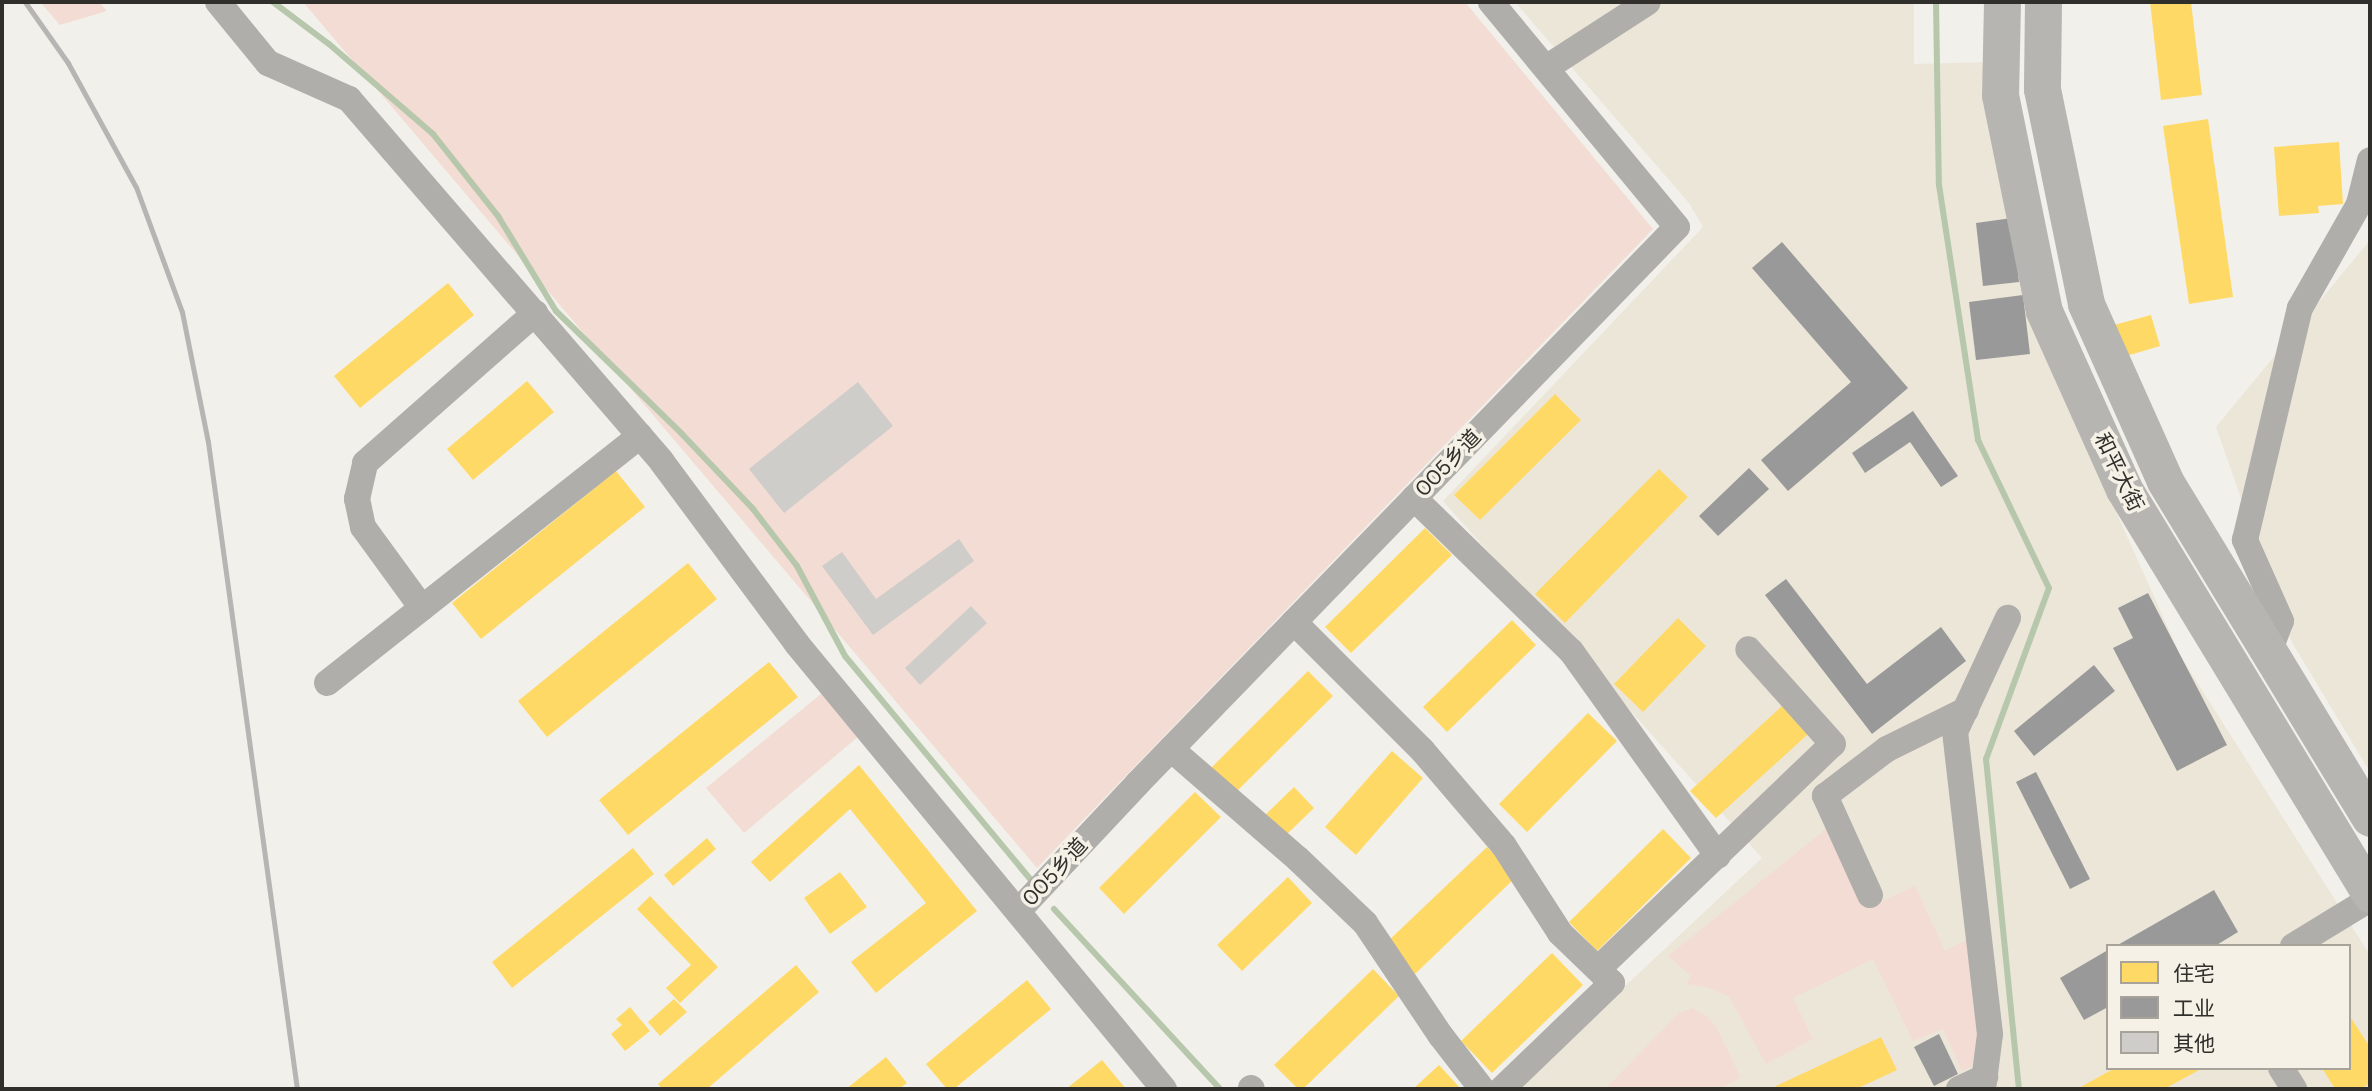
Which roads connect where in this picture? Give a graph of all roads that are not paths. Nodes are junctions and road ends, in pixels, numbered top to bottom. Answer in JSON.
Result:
{"nodes":[{"id":1,"x":218,"y":2,"type":"edge"},
{"id":2,"x":1491,"y":2,"type":"edge"},
{"id":3,"x":1648,"y":2,"type":"edge"},
{"id":4,"x":2002,"y":2,"type":"edge"},
{"id":5,"x":2043,"y":2,"type":"edge"},
{"id":6,"x":1546,"y":68,"type":"junction"},
{"id":7,"x":2370,"y":160,"type":"edge"},
{"id":8,"x":535,"y":313,"type":"junction"},
{"id":9,"x":640,"y":436,"type":"junction"},
{"id":10,"x":1414,"y":498,"type":"junction"},
{"id":11,"x":422,"y":608,"type":"junction"},
{"id":12,"x":2008,"y":618,"type":"dead end"},
{"id":13,"x":1294,"y":622,"type":"junction"},
{"id":14,"x":1748,"y":649,"type":"dead end"},
{"id":15,"x":2269,"y":652,"type":"junction"},
{"id":16,"x":327,"y":683,"type":"dead end"},
{"id":17,"x":1966,"y":710,"type":"junction"},
{"id":18,"x":1171,"y":749,"type":"junction"},
{"id":19,"x":2370,"y":818,"type":"edge"},
{"id":20,"x":1718,"y":856,"type":"junction"},
{"id":21,"x":1870,"y":895,"type":"dead end"},
{"id":22,"x":2370,"y":897,"type":"edge"},
{"id":23,"x":1018,"y":911,"type":"junction"},
{"id":24,"x":2296,"y":944,"type":"edge"},
{"id":25,"x":1598,"y":969,"type":"junction"},
{"id":26,"x":2282,"y":1070,"type":"edge"},
{"id":27,"x":1984,"y":1083,"type":"edge"},
{"id":28,"x":1164,"y":1089,"type":"edge"},
{"id":29,"x":1482,"y":1089,"type":"edge"},
{"id":30,"x":1502,"y":1089,"type":"edge"},
{"id":31,"x":1959,"y":1089,"type":"edge"},
{"id":32,"x":2294,"y":1089,"type":"edge"}],
"edges":[{"from":1,"to":8,"type":"street"},
{"from":2,"to":6,"type":"street","name":"005乡道"},
{"from":3,"to":6,"type":"street"},
{"from":4,"to":22,"type":"highway","name":"和平大街"},
{"from":5,"to":15,"type":"highway","name":"和平大街"},
{"from":6,"to":10,"type":"street","name":"005乡道"},
{"from":7,"to":15,"type":"street"},
{"from":8,"to":9,"type":"street"},
{"from":8,"to":11,"type":"street"},
{"from":9,"to":11,"type":"street"},
{"from":9,"to":23,"type":"street"},
{"from":10,"to":13,"type":"street","name":"005乡道"},
{"from":10,"to":20,"type":"street"},
{"from":11,"to":16,"type":"street"},
{"from":12,"to":17,"type":"street"},
{"from":13,"to":18,"type":"street","name":"005乡道"},
{"from":13,"to":25,"type":"street"},
{"from":14,"to":20,"type":"street"},
{"from":15,"to":19,"type":"highway","name":"和平大街"},
{"from":17,"to":21,"type":"street"},
{"from":17,"to":27,"type":"street"},
{"from":18,"to":23,"type":"street","name":"005乡道"},
{"from":18,"to":29,"type":"street"},
{"from":20,"to":25,"type":"street"},
{"from":22,"to":24,"type":"street"},
{"from":23,"to":28,"type":"street"},
{"from":25,"to":30,"type":"street"},
{"from":26,"to":32,"type":"street"},
{"from":27,"to":31,"type":"street"}]}
